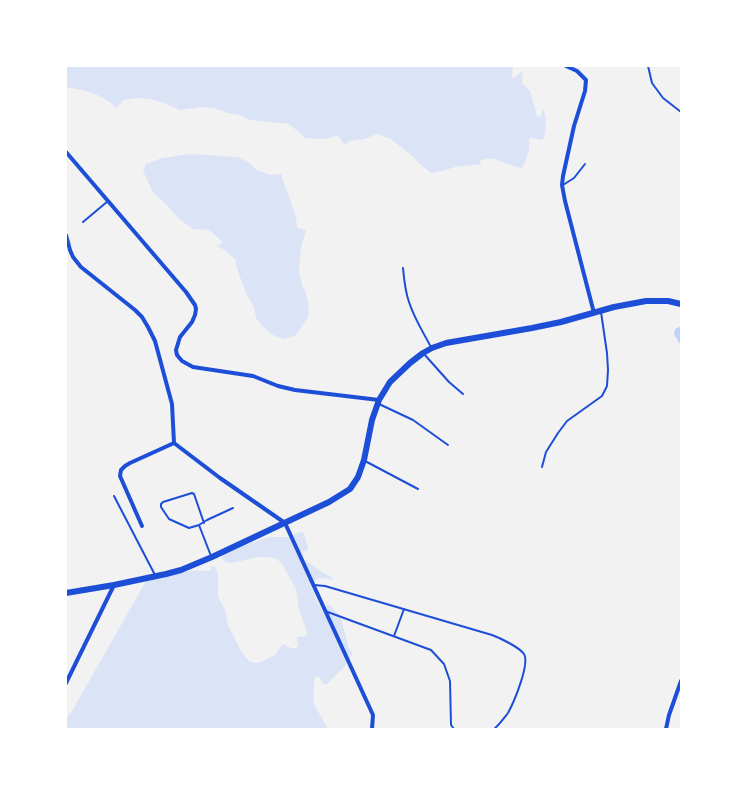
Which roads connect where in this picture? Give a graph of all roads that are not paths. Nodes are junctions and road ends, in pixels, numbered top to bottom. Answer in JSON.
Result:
{"nodes":[{"id":1,"x":566,"y":66,"type":"edge"},
{"id":2,"x":648,"y":66,"type":"edge"},
{"id":3,"x":681,"y":112,"type":"edge"},
{"id":4,"x":66,"y":152,"type":"edge"},
{"id":5,"x":585,"y":164,"type":"dead end"},
{"id":6,"x":562,"y":185,"type":"junction"},
{"id":7,"x":108,"y":201,"type":"junction"},
{"id":8,"x":82,"y":222,"type":"dead end"},
{"id":9,"x":66,"y":235,"type":"edge"},
{"id":10,"x":404,"y":268,"type":"dead end"},
{"id":11,"x":681,"y":304,"type":"edge"},
{"id":12,"x":597,"y":312,"type":"junction"},
{"id":13,"x":432,"y":348,"type":"junction"},
{"id":14,"x":423,"y":353,"type":"junction"},
{"id":15,"x":463,"y":394,"type":"dead end"},
{"id":16,"x":378,"y":402,"type":"junction"},
{"id":17,"x":174,"y":443,"type":"junction"},
{"id":18,"x":448,"y":445,"type":"dead end"},
{"id":19,"x":364,"y":460,"type":"junction"},
{"id":20,"x":542,"y":467,"type":"dead end"},
{"id":21,"x":418,"y":489,"type":"dead end"},
{"id":22,"x":114,"y":496,"type":"dead end"},
{"id":23,"x":233,"y":508,"type":"dead end"},
{"id":24,"x":204,"y":523,"type":"junction"},
{"id":25,"x":285,"y":523,"type":"junction"},
{"id":26,"x":199,"y":525,"type":"junction"},
{"id":27,"x":142,"y":526,"type":"dead end"},
{"id":28,"x":212,"y":557,"type":"junction"},
{"id":29,"x":156,"y":576,"type":"junction"},
{"id":30,"x":114,"y":585,"type":"junction"},
{"id":31,"x":313,"y":585,"type":"junction"},
{"id":32,"x":66,"y":593,"type":"edge"},
{"id":33,"x":404,"y":609,"type":"junction"},
{"id":34,"x":325,"y":610,"type":"junction"},
{"id":35,"x":394,"y":636,"type":"junction"},
{"id":36,"x":681,"y":680,"type":"edge"},
{"id":37,"x":66,"y":683,"type":"edge"},
{"id":38,"x":372,"y":729,"type":"edge"},
{"id":39,"x":454,"y":729,"type":"edge"},
{"id":40,"x":494,"y":729,"type":"edge"},
{"id":41,"x":666,"y":729,"type":"edge"}],
"edges":[{"from":1,"to":6,"type":"street"},
{"from":2,"to":3,"type":"lane"},
{"from":4,"to":7,"type":"street"},
{"from":5,"to":6,"type":"lane"},
{"from":6,"to":12,"type":"street"},
{"from":7,"to":8,"type":"lane"},
{"from":7,"to":16,"type":"street"},
{"from":9,"to":17,"type":"street"},
{"from":10,"to":13,"type":"lane"},
{"from":11,"to":12,"type":"main road"},
{"from":12,"to":13,"type":"main road"},
{"from":12,"to":20,"type":"lane"},
{"from":13,"to":14,"type":"main road"},
{"from":14,"to":15,"type":"lane"},
{"from":14,"to":16,"type":"main road"},
{"from":16,"to":18,"type":"lane"},
{"from":16,"to":19,"type":"main road"},
{"from":17,"to":25,"type":"street"},
{"from":17,"to":27,"type":"street"},
{"from":19,"to":21,"type":"lane"},
{"from":19,"to":25,"type":"main road"},
{"from":22,"to":29,"type":"lane"},
{"from":23,"to":24,"type":"lane"},
{"from":24,"to":26,"type":"lane"},
{"from":24,"to":26,"type":"lane"},
{"from":25,"to":28,"type":"main road"},
{"from":25,"to":31,"type":"street"},
{"from":26,"to":28,"type":"lane"},
{"from":28,"to":29,"type":"main road"},
{"from":29,"to":30,"type":"main road"},
{"from":30,"to":32,"type":"main road"},
{"from":30,"to":37,"type":"street"},
{"from":31,"to":33,"type":"lane"},
{"from":31,"to":34,"type":"street"},
{"from":33,"to":35,"type":"lane"},
{"from":33,"to":40,"type":"lane"},
{"from":34,"to":35,"type":"lane"},
{"from":34,"to":38,"type":"street"},
{"from":35,"to":39,"type":"lane"},
{"from":36,"to":41,"type":"street"}]}
